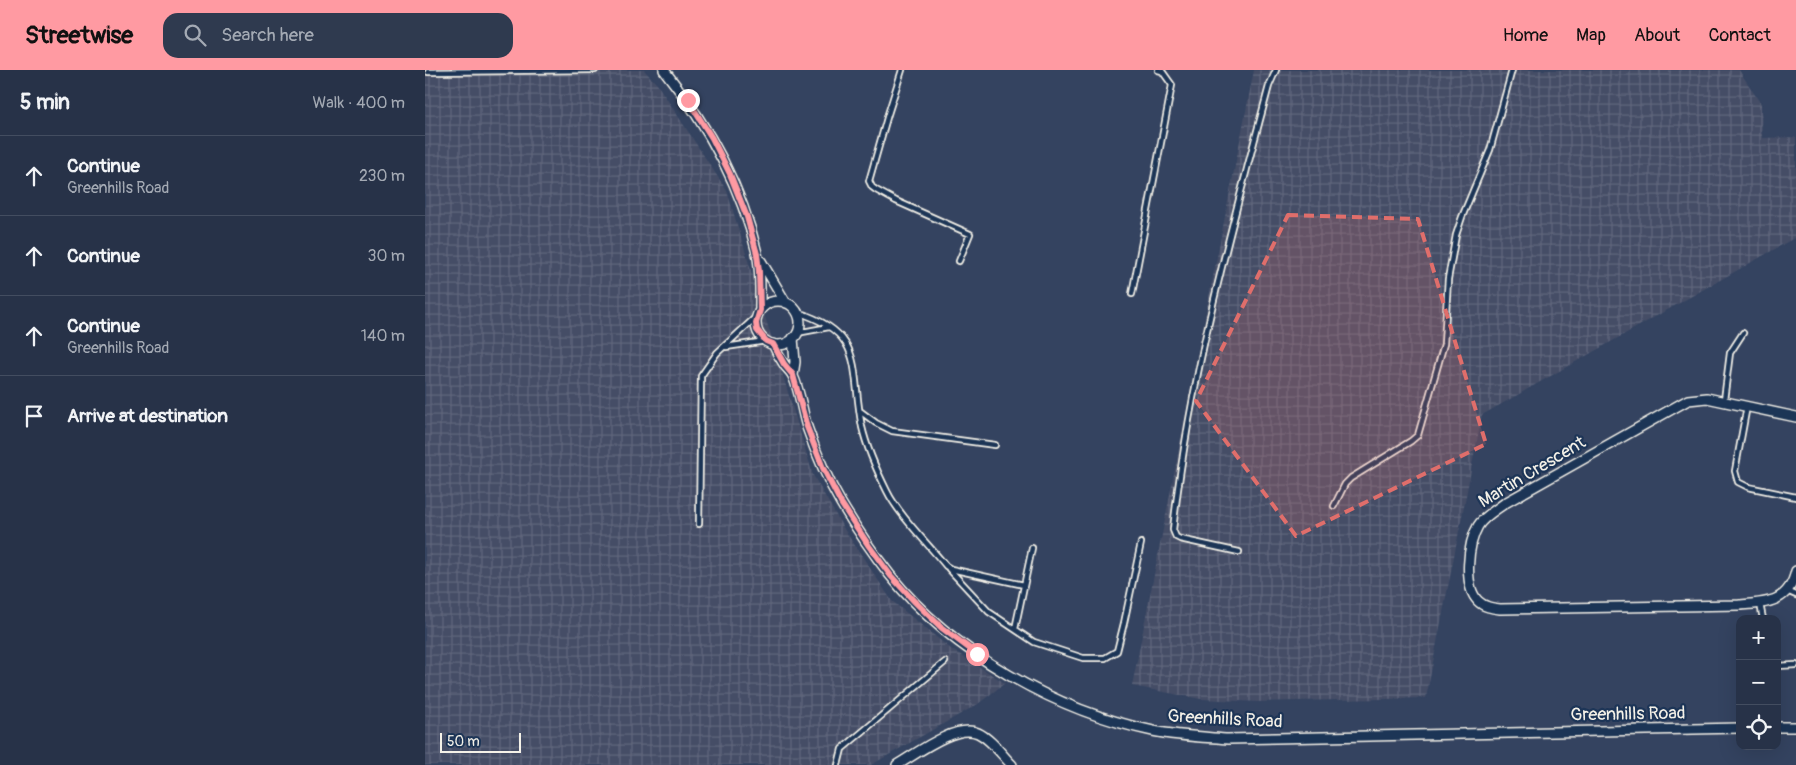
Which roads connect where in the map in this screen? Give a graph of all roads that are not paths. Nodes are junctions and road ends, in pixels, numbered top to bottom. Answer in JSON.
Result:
{"nodes":[{"id":1,"x":595,"y":70,"type":"edge"},
{"id":2,"x":664,"y":70,"type":"edge"},
{"id":3,"x":902,"y":70,"type":"edge"},
{"id":4,"x":1157,"y":70,"type":"edge"},
{"id":5,"x":1275,"y":70,"type":"edge"},
{"id":6,"x":1512,"y":70,"type":"edge"},
{"id":7,"x":428,"y":72,"type":"dead end"},
{"id":8,"x":757,"y":254,"type":"junction"},
{"id":9,"x":959,"y":261,"type":"dead end"},
{"id":10,"x":1132,"y":294,"type":"dead end"},
{"id":11,"x":786,"y":302,"type":"junction"},
{"id":12,"x":797,"y":312,"type":"junction"},
{"id":13,"x":759,"y":313,"type":"junction"},
{"id":14,"x":829,"y":327,"type":"junction"},
{"id":15,"x":1743,"y":333,"type":"dead end"},
{"id":16,"x":795,"y":336,"type":"junction"},
{"id":17,"x":769,"y":342,"type":"junction"},
{"id":18,"x":725,"y":348,"type":"junction"},
{"id":19,"x":793,"y":375,"type":"junction"},
{"id":20,"x":1724,"y":400,"type":"junction"},
{"id":21,"x":1747,"y":406,"type":"junction"},
{"id":22,"x":860,"y":411,"type":"junction"},
{"id":23,"x":1796,"y":417,"type":"edge"},
{"id":24,"x":995,"y":445,"type":"dead end"},
{"id":25,"x":1796,"y":497,"type":"edge"},
{"id":26,"x":1334,"y":506,"type":"dead end"},
{"id":27,"x":699,"y":524,"type":"dead end"},
{"id":28,"x":1141,"y":543,"type":"dead end"},
{"id":29,"x":1032,"y":548,"type":"dead end"},
{"id":30,"x":1239,"y":552,"type":"dead end"},
{"id":31,"x":947,"y":566,"type":"junction"},
{"id":32,"x":1796,"y":572,"type":"edge"},
{"id":33,"x":1024,"y":585,"type":"junction"},
{"id":34,"x":1792,"y":593,"type":"edge"},
{"id":35,"x":1760,"y":604,"type":"junction"},
{"id":36,"x":1762,"y":615,"type":"edge"},
{"id":37,"x":1015,"y":629,"type":"junction"},
{"id":38,"x":945,"y":662,"type":"dead end"},
{"id":39,"x":1796,"y":665,"type":"edge"},
{"id":40,"x":1781,"y":666,"type":"edge"},
{"id":41,"x":1781,"y":727,"type":"edge"},
{"id":42,"x":1796,"y":727,"type":"edge"},
{"id":43,"x":1736,"y":728,"type":"edge"},
{"id":44,"x":838,"y":765,"type":"edge"},
{"id":45,"x":897,"y":765,"type":"edge"},
{"id":46,"x":1011,"y":765,"type":"edge"}],
"edges":[{"from":1,"to":7,"type":"lane"},
{"from":2,"to":8,"type":"street"},
{"from":3,"to":9,"type":"lane"},
{"from":4,"to":10,"type":"lane"},
{"from":5,"to":30,"type":"lane"},
{"from":6,"to":26,"type":"lane"},
{"from":8,"to":11,"type":"street"},
{"from":8,"to":13,"type":"street"},
{"from":11,"to":12,"type":"street"},
{"from":11,"to":13,"type":"street"},
{"from":12,"to":14,"type":"lane"},
{"from":12,"to":16,"type":"street"},
{"from":13,"to":17,"type":"street"},
{"from":13,"to":18,"type":"lane"},
{"from":14,"to":16,"type":"lane"},
{"from":14,"to":22,"type":"lane"},
{"from":15,"to":20,"type":"lane"},
{"from":16,"to":17,"type":"street"},
{"from":16,"to":19,"type":"street","name":"Greenhills Road"},
{"from":17,"to":18,"type":"lane"},
{"from":17,"to":19,"type":"street","name":"Greenhills Road"},
{"from":18,"to":27,"type":"lane"},
{"from":19,"to":43,"type":"street","name":"Greenhills Road"},
{"from":20,"to":21,"type":"street","name":"Martin Crescent"},
{"from":20,"to":35,"type":"street","name":"Martin Crescent"},
{"from":21,"to":23,"type":"street","name":"Martin Crescent"},
{"from":21,"to":25,"type":"lane"},
{"from":22,"to":24,"type":"lane"},
{"from":22,"to":31,"type":"lane"},
{"from":28,"to":37,"type":"lane"},
{"from":29,"to":33,"type":"lane"},
{"from":31,"to":33,"type":"lane"},
{"from":31,"to":37,"type":"lane"},
{"from":32,"to":34,"type":"street","name":"Martin Crescent"},
{"from":33,"to":37,"type":"lane"},
{"from":34,"to":35,"type":"street","name":"Martin Crescent"},
{"from":35,"to":36,"type":"lane"},
{"from":38,"to":44,"type":"lane"},
{"from":39,"to":40,"type":"lane"},
{"from":41,"to":42,"type":"street"},
{"from":45,"to":46,"type":"street"}]}
